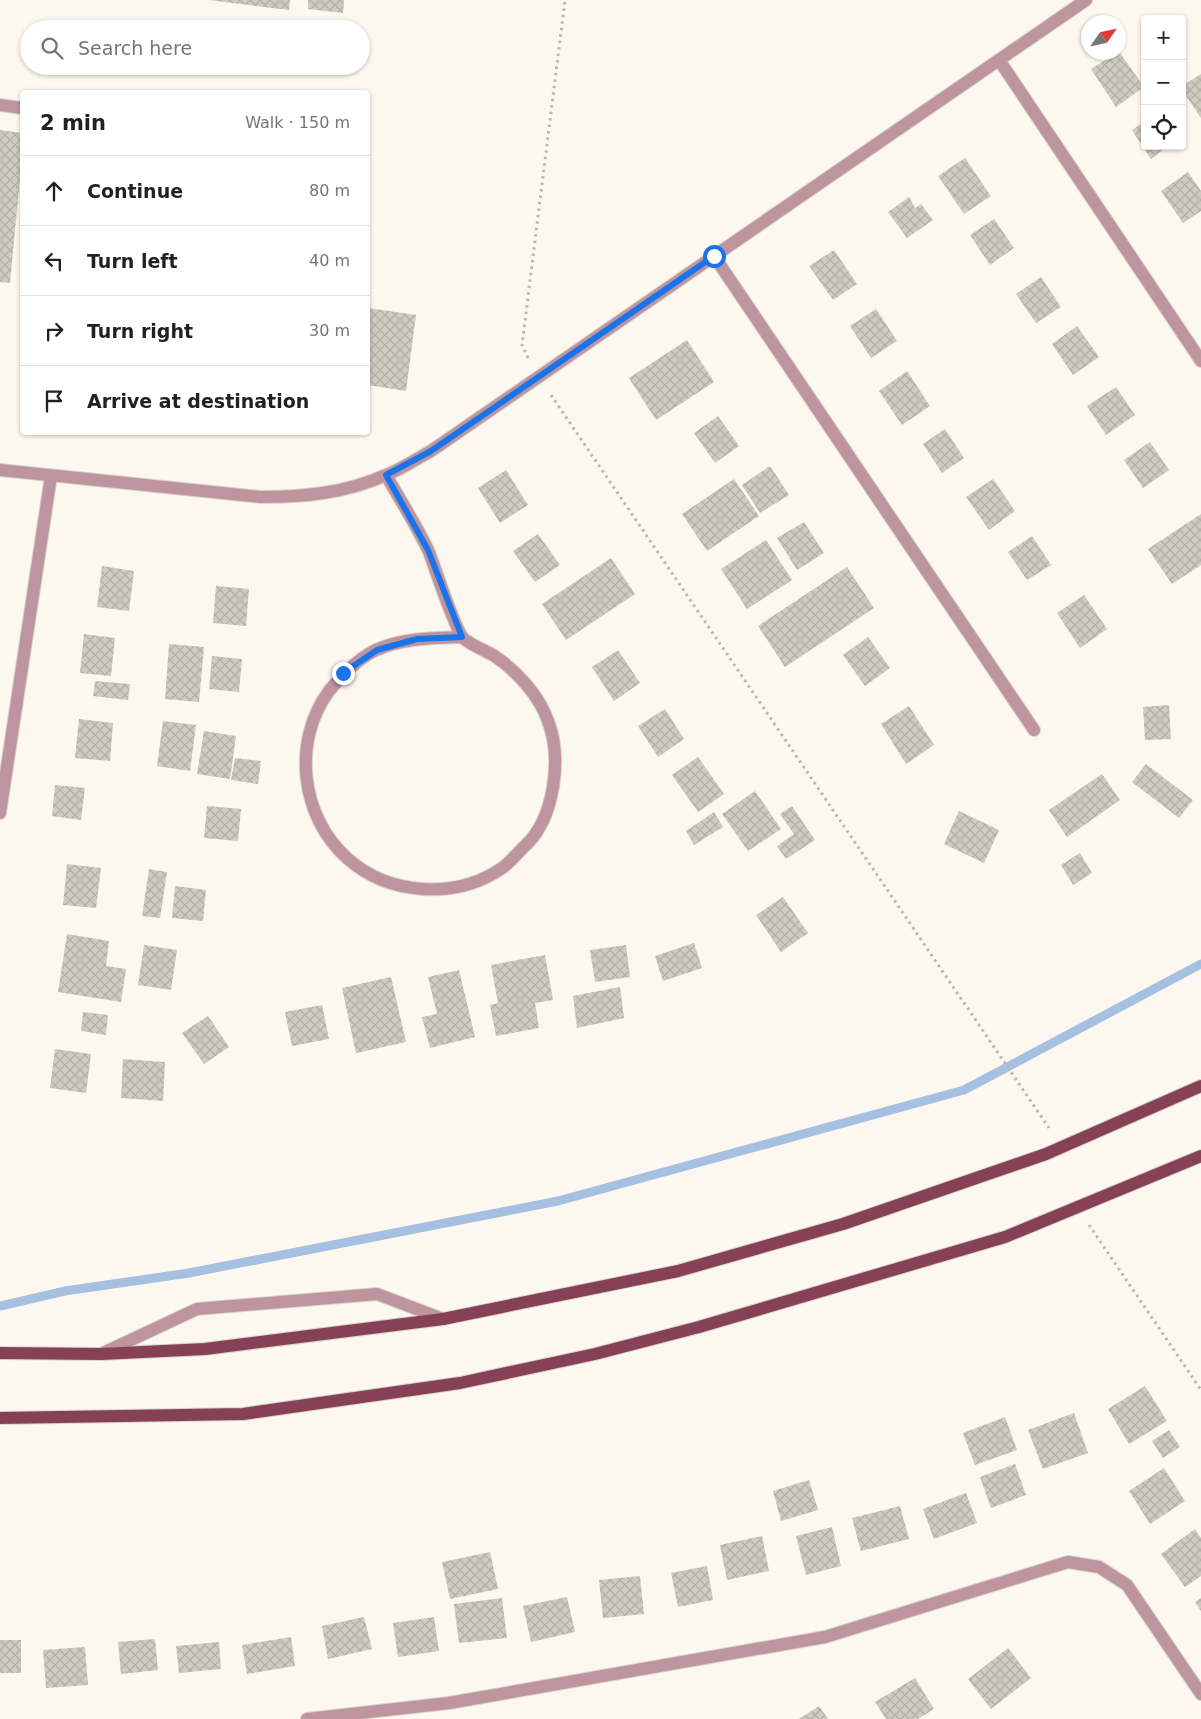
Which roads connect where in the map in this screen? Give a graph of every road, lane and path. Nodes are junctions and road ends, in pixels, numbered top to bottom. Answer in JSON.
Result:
{"nodes":[{"id":1,"x":565,"y":0,"type":"edge"},
{"id":2,"x":1086,"y":0,"type":"edge"},
{"id":3,"x":999,"y":60,"type":"junction"},
{"id":4,"x":0,"y":105,"type":"edge"},
{"id":5,"x":20,"y":108,"type":"edge"},
{"id":6,"x":714,"y":256,"type":"junction"},
{"id":7,"x":1201,"y":361,"type":"edge"},
{"id":8,"x":538,"y":376,"type":"junction"},
{"id":9,"x":0,"y":470,"type":"edge"},
{"id":10,"x":386,"y":475,"type":"junction"},
{"id":11,"x":51,"y":476,"type":"junction"},
{"id":12,"x":462,"y":637,"type":"junction"},
{"id":13,"x":1034,"y":730,"type":"dead end"},
{"id":14,"x":0,"y":813,"type":"edge"},
{"id":15,"x":1201,"y":1086,"type":"edge"},
{"id":16,"x":1062,"y":1147,"type":"junction"},
{"id":17,"x":1201,"y":1156,"type":"edge"},
{"id":18,"x":1078,"y":1208,"type":"junction"},
{"id":19,"x":443,"y":1319,"type":"junction"},
{"id":20,"x":0,"y":1353,"type":"edge"},
{"id":21,"x":101,"y":1354,"type":"junction"},
{"id":22,"x":1201,"y":1390,"type":"edge"},
{"id":23,"x":0,"y":1418,"type":"edge"},
{"id":24,"x":1201,"y":1694,"type":"edge"},
{"id":25,"x":307,"y":1719,"type":"edge"}],
"edges":[{"from":1,"to":8,"type":"path"},
{"from":2,"to":3,"type":"street"},
{"from":3,"to":6,"type":"street"},
{"from":3,"to":7,"type":"street"},
{"from":4,"to":5,"type":"street"},
{"from":6,"to":8,"type":"street"},
{"from":6,"to":13,"type":"street"},
{"from":8,"to":10,"type":"street"},
{"from":8,"to":16,"type":"path"},
{"from":9,"to":11,"type":"street"},
{"from":10,"to":11,"type":"street"},
{"from":10,"to":12,"type":"street"},
{"from":11,"to":14,"type":"street"},
{"from":12,"to":12,"type":"street"},
{"from":15,"to":16,"type":"main road"},
{"from":16,"to":19,"type":"main road"},
{"from":17,"to":18,"type":"main road"},
{"from":18,"to":22,"type":"path"},
{"from":18,"to":23,"type":"main road"},
{"from":19,"to":21,"type":"main road"},
{"from":19,"to":21,"type":"street"},
{"from":20,"to":21,"type":"main road"},
{"from":24,"to":25,"type":"street"}]}
